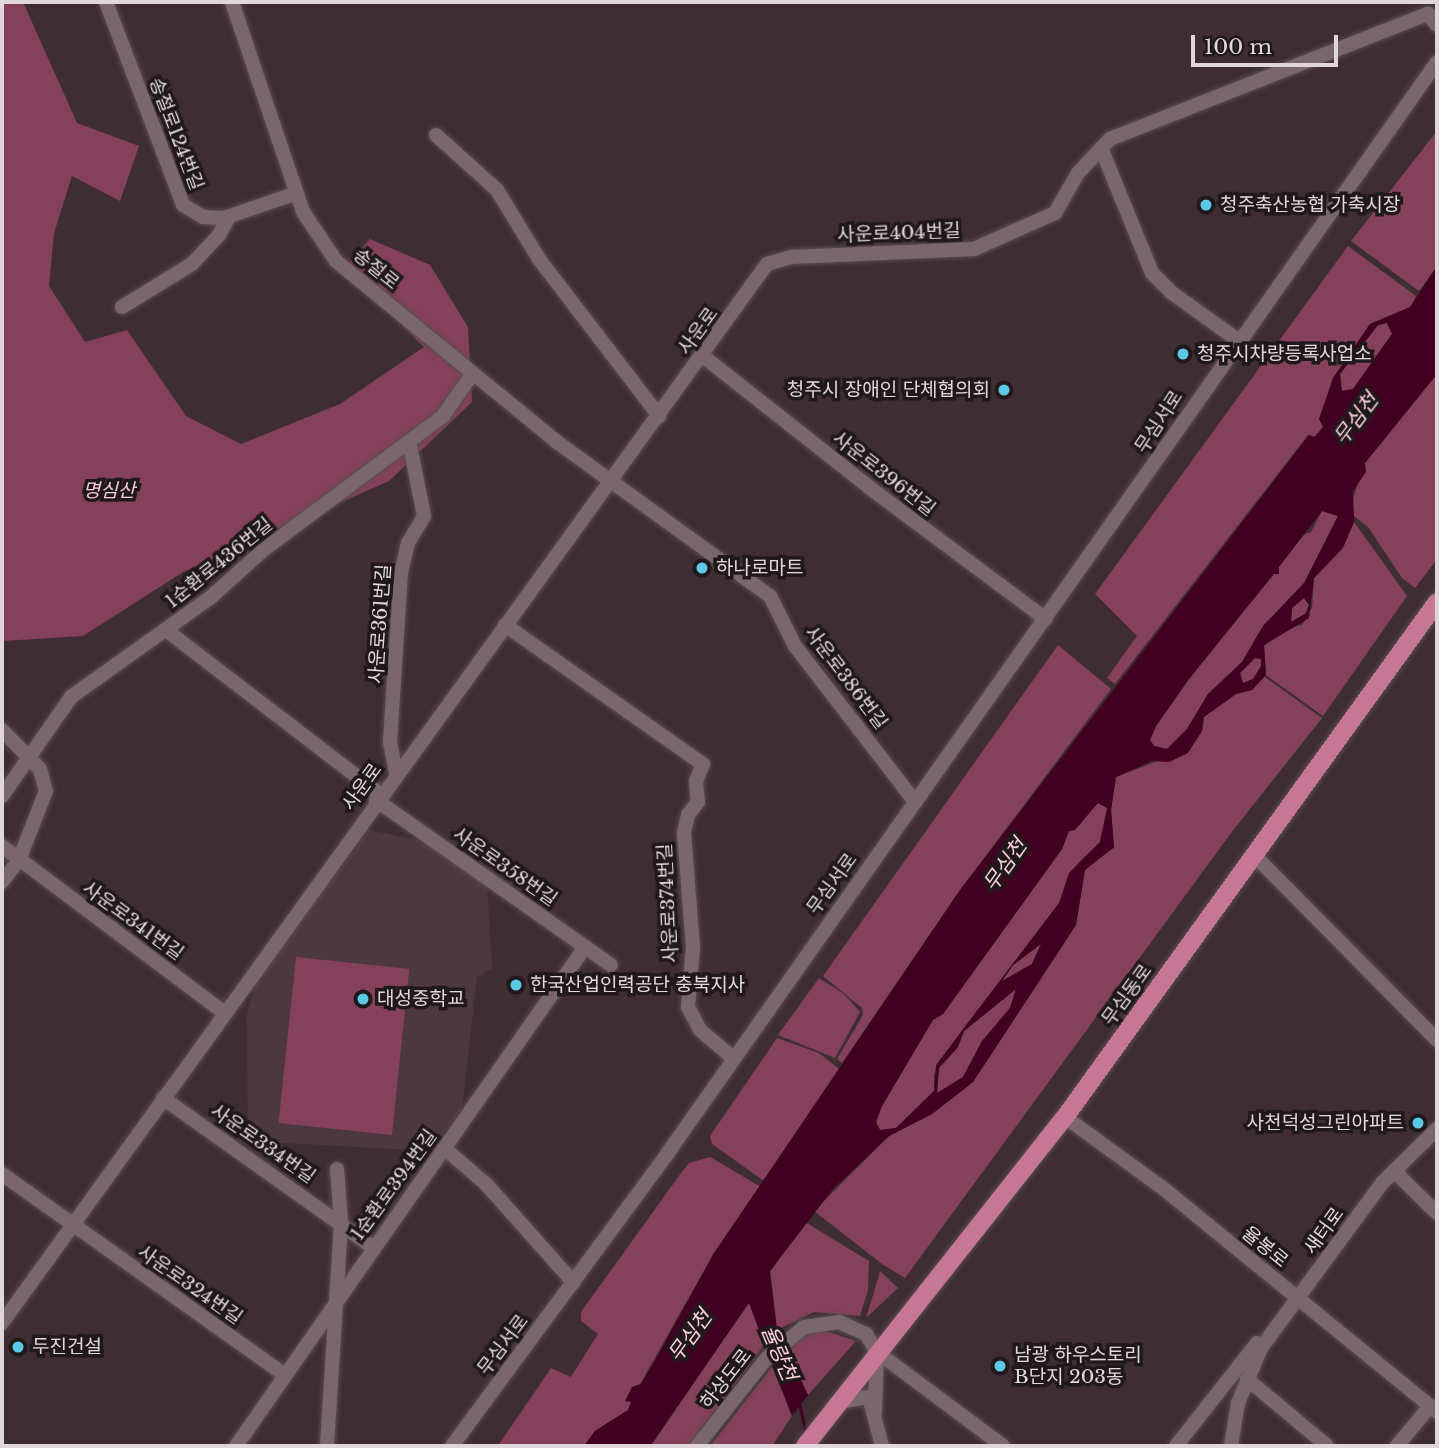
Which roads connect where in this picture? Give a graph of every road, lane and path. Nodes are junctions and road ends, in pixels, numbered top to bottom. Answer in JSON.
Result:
{"nodes":[{"id":1,"x":106,"y":2,"type":"edge"},
{"id":2,"x":232,"y":2,"type":"edge"},
{"id":3,"x":1428,"y":13,"type":"edge"},
{"id":4,"x":1437,"y":62,"type":"edge"},
{"id":5,"x":436,"y":135,"type":"dead end"},
{"id":6,"x":1101,"y":148,"type":"junction"},
{"id":7,"x":297,"y":193,"type":"junction"},
{"id":8,"x":229,"y":217,"type":"junction"},
{"id":9,"x":760,"y":279,"type":"joint"},
{"id":10,"x":122,"y":307,"type":"dead end"},
{"id":11,"x":1239,"y":341,"type":"junction"},
{"id":12,"x":703,"y":356,"type":"junction"},
{"id":13,"x":473,"y":373,"type":"junction"},
{"id":14,"x":659,"y":416,"type":"junction"},
{"id":15,"x":409,"y":441,"type":"junction"},
{"id":16,"x":610,"y":483,"type":"junction"},
{"id":17,"x":1434,"y":613,"type":"edge"},
{"id":18,"x":1046,"y":618,"type":"junction"},
{"id":19,"x":505,"y":625,"type":"junction"},
{"id":20,"x":166,"y":630,"type":"junction"},
{"id":21,"x":2,"y":730,"type":"edge"},
{"id":22,"x":29,"y":757,"type":"junction"},
{"id":23,"x":396,"y":773,"type":"junction"},
{"id":24,"x":2,"y":796,"type":"edge"},
{"id":25,"x":378,"y":797,"type":"junction"},
{"id":26,"x":915,"y":802,"type":"junction"},
{"id":27,"x":2,"y":846,"type":"edge"},
{"id":28,"x":1255,"y":856,"type":"junction"},
{"id":29,"x":19,"y":860,"type":"junction"},
{"id":30,"x":2,"y":882,"type":"edge"},
{"id":31,"x":585,"y":947,"type":"junction"},
{"id":32,"x":611,"y":965,"type":"dead end"},
{"id":33,"x":223,"y":1012,"type":"junction"},
{"id":34,"x":1437,"y":1040,"type":"edge"},
{"id":35,"x":732,"y":1057,"type":"junction"},
{"id":36,"x":163,"y":1098,"type":"junction"},
{"id":37,"x":1065,"y":1117,"type":"junction"},
{"id":38,"x":1437,"y":1129,"type":"edge"},
{"id":39,"x":444,"y":1148,"type":"junction"},
{"id":40,"x":337,"y":1169,"type":"dead end"},
{"id":41,"x":1394,"y":1171,"type":"junction"},
{"id":42,"x":2,"y":1174,"type":"edge"},
{"id":43,"x":1437,"y":1213,"type":"edge"},
{"id":44,"x":341,"y":1222,"type":"junction"},
{"id":45,"x":73,"y":1226,"type":"junction"},
{"id":46,"x":373,"y":1247,"type":"junction"},
{"id":47,"x":574,"y":1283,"type":"junction"},
{"id":48,"x":1298,"y":1298,"type":"junction"},
{"id":49,"x":337,"y":1300,"type":"junction"},
{"id":50,"x":1287,"y":1312,"type":"junction"},
{"id":51,"x":2,"y":1323,"type":"edge"},
{"id":52,"x":877,"y":1352,"type":"junction"},
{"id":53,"x":285,"y":1375,"type":"junction"},
{"id":54,"x":1247,"y":1379,"type":"junction"},
{"id":55,"x":1218,"y":1390,"type":"junction"},
{"id":56,"x":840,"y":1402,"type":"junction"},
{"id":57,"x":1238,"y":1404,"type":"junction"},
{"id":58,"x":1433,"y":1409,"type":"edge"},
{"id":59,"x":874,"y":1413,"type":"junction"},
{"id":60,"x":236,"y":1446,"type":"edge"},
{"id":61,"x":327,"y":1446,"type":"edge"},
{"id":62,"x":452,"y":1446,"type":"edge"},
{"id":63,"x":697,"y":1446,"type":"edge"},
{"id":64,"x":805,"y":1446,"type":"edge"},
{"id":65,"x":883,"y":1446,"type":"edge"},
{"id":66,"x":1003,"y":1446,"type":"edge"},
{"id":67,"x":1176,"y":1446,"type":"edge"},
{"id":68,"x":1231,"y":1446,"type":"edge"},
{"id":69,"x":1327,"y":1446,"type":"edge"},
{"id":70,"x":1396,"y":1446,"type":"edge"}],
"edges":[{"from":1,"to":8,"type":"street","name":"송절로124번길"},
{"from":2,"to":7,"type":"street","name":"송절로"},
{"from":3,"to":6,"type":"street","name":"사운로404번길"},
{"from":4,"to":11,"type":"street","name":"무심서로"},
{"from":5,"to":14,"type":"street"},
{"from":6,"to":9,"type":"street","name":"사운로404번길"},
{"from":6,"to":11,"type":"street"},
{"from":7,"to":8,"type":"street","name":"송절로124번길"},
{"from":7,"to":13,"type":"street","name":"송절로"},
{"from":8,"to":10,"type":"street"},
{"from":9,"to":12,"type":"street","name":"사운로"},
{"from":11,"to":18,"type":"street","name":"무심서로"},
{"from":12,"to":14,"type":"street","name":"사운로"},
{"from":12,"to":18,"type":"street","name":"사운로396번길"},
{"from":13,"to":15,"type":"street","name":"1순환로436번길"},
{"from":13,"to":16,"type":"street","name":"송절로"},
{"from":14,"to":16,"type":"street","name":"사운로"},
{"from":15,"to":20,"type":"street","name":"1순환로436번길"},
{"from":15,"to":23,"type":"street","name":"사운로361번길"},
{"from":16,"to":19,"type":"street","name":"사운로"},
{"from":16,"to":26,"type":"street","name":"사운로386번길"},
{"from":17,"to":28,"type":"main road","name":"무심동로"},
{"from":18,"to":26,"type":"street","name":"무심서로"},
{"from":19,"to":23,"type":"street","name":"사운로"},
{"from":19,"to":35,"type":"street","name":"사운로374번길"},
{"from":20,"to":22,"type":"street","name":"1순환로436번길"},
{"from":20,"to":25,"type":"street","name":"사운로358번길"},
{"from":21,"to":22,"type":"street"},
{"from":22,"to":24,"type":"street","name":"1순환로436번길"},
{"from":22,"to":29,"type":"street"},
{"from":23,"to":25,"type":"street","name":"사운로"},
{"from":25,"to":31,"type":"street","name":"사운로358번길"},
{"from":25,"to":33,"type":"street","name":"사운로"},
{"from":26,"to":35,"type":"street","name":"무심서로"},
{"from":27,"to":29,"type":"street"},
{"from":28,"to":34,"type":"street"},
{"from":28,"to":37,"type":"main road","name":"무심동로"},
{"from":29,"to":30,"type":"street"},
{"from":29,"to":33,"type":"street","name":"사운로341번길"},
{"from":31,"to":32,"type":"street","name":"사운로358번길"},
{"from":31,"to":39,"type":"street","name":"1순환로394번길"},
{"from":33,"to":36,"type":"street","name":"사운로"},
{"from":35,"to":47,"type":"street","name":"무심서로"},
{"from":36,"to":44,"type":"street","name":"사운로334번길"},
{"from":36,"to":45,"type":"street","name":"사운로"},
{"from":37,"to":48,"type":"street","name":"율봉로"},
{"from":37,"to":52,"type":"main road","name":"무심동로"},
{"from":38,"to":41,"type":"street","name":"새터로"},
{"from":39,"to":46,"type":"street","name":"1순환로394번길"},
{"from":39,"to":47,"type":"street"},
{"from":40,"to":44,"type":"street","name":"사운로334번길"},
{"from":41,"to":43,"type":"street"},
{"from":41,"to":48,"type":"street","name":"새터로"},
{"from":42,"to":45,"type":"street","name":"사운로324번길"},
{"from":44,"to":46,"type":"street","name":"사운로334번길"},
{"from":44,"to":49,"type":"street"},
{"from":45,"to":51,"type":"street","name":"사운로"},
{"from":45,"to":53,"type":"street","name":"사운로324번길"},
{"from":46,"to":49,"type":"street","name":"1순환로394번길"},
{"from":47,"to":62,"type":"street","name":"무심서로"},
{"from":48,"to":50,"type":"street","name":"새터로"},
{"from":48,"to":58,"type":"street","name":"율봉로"},
{"from":49,"to":53,"type":"street","name":"1순환로394번길"},
{"from":49,"to":61,"type":"street"},
{"from":50,"to":54,"type":"street","name":"새터로"},
{"from":50,"to":55,"type":"street"},
{"from":52,"to":56,"type":"main road","name":"무심동로"},
{"from":52,"to":59,"type":"street"},
{"from":52,"to":63,"type":"street","name":"하상도로"},
{"from":52,"to":66,"type":"street"},
{"from":53,"to":60,"type":"street","name":"1순환로394번길"},
{"from":54,"to":57,"type":"street","name":"새터로"},
{"from":54,"to":69,"type":"street"},
{"from":55,"to":57,"type":"street"},
{"from":55,"to":67,"type":"street"},
{"from":56,"to":59,"type":"street"},
{"from":56,"to":64,"type":"main road","name":"무심동로"},
{"from":57,"to":68,"type":"street","name":"새터로"},
{"from":58,"to":70,"type":"street"},
{"from":59,"to":65,"type":"street"}]}
